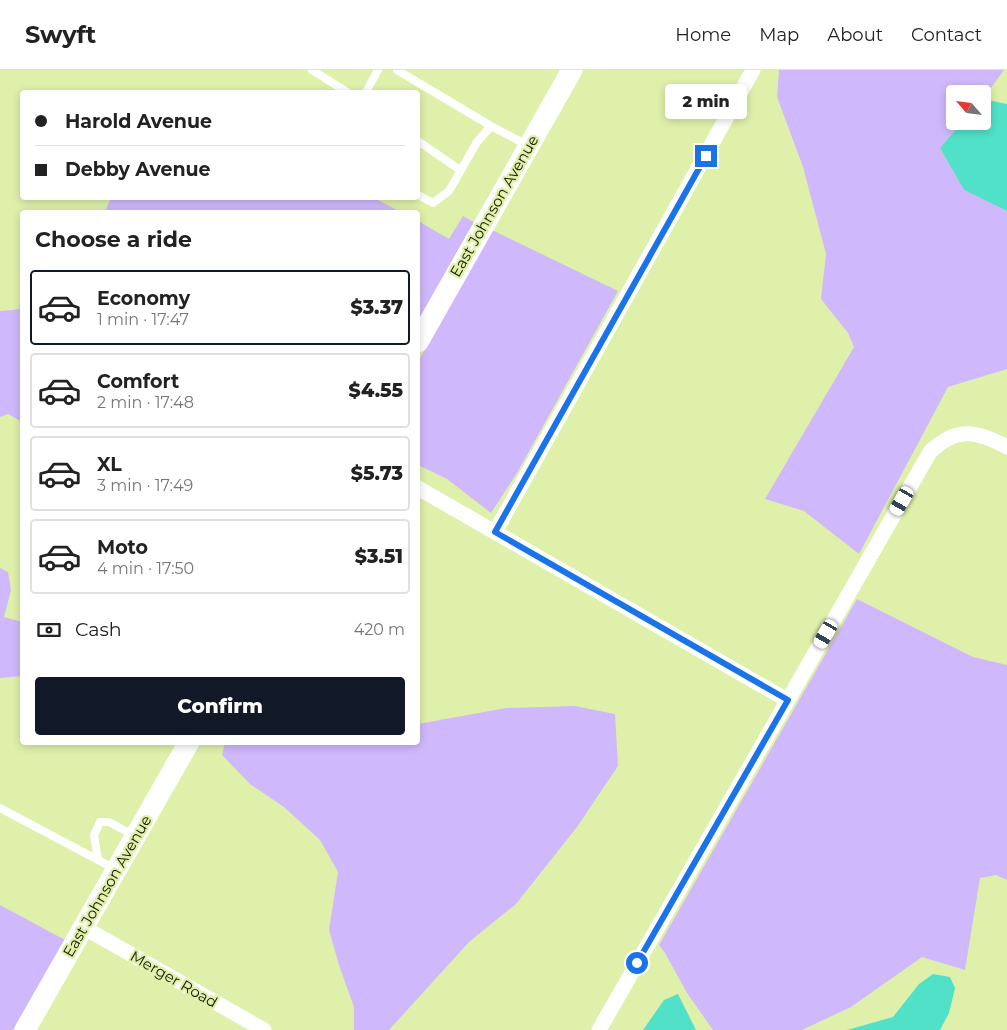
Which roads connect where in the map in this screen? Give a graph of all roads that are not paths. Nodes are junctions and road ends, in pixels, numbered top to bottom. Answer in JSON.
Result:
{"nodes":[{"id":1,"x":312,"y":70,"type":"edge"},
{"id":2,"x":378,"y":70,"type":"edge"},
{"id":3,"x":397,"y":70,"type":"edge"},
{"id":4,"x":572,"y":70,"type":"edge"},
{"id":5,"x":753,"y":70,"type":"edge"},
{"id":6,"x":344,"y":90,"type":"edge"},
{"id":7,"x":367,"y":90,"type":"edge"},
{"id":8,"x":491,"y":126,"type":"junction"},
{"id":9,"x":420,"y":142,"type":"edge"},
{"id":10,"x":528,"y":146,"type":"junction"},
{"id":11,"x":460,"y":170,"type":"junction"},
{"id":12,"x":420,"y":197,"type":"edge"},
{"id":13,"x":420,"y":338,"type":"edge"},
{"id":14,"x":1007,"y":447,"type":"edge"},
{"id":15,"x":420,"y":489,"type":"edge"},
{"id":16,"x":495,"y":532,"type":"junction"},
{"id":17,"x":788,"y":700,"type":"junction"},
{"id":18,"x":187,"y":745,"type":"edge"},
{"id":19,"x":0,"y":808,"type":"edge"},
{"id":20,"x":135,"y":836,"type":"junction"},
{"id":21,"x":107,"y":864,"type":"junction"},
{"id":22,"x":83,"y":927,"type":"junction"},
{"id":23,"x":25,"y":1030,"type":"edge"},
{"id":24,"x":264,"y":1030,"type":"edge"},
{"id":25,"x":599,"y":1030,"type":"edge"}],
"edges":[{"from":1,"to":6,"type":"lane"},
{"from":2,"to":7,"type":"lane"},
{"from":3,"to":8,"type":"lane"},
{"from":4,"to":10,"type":"main road","name":"East Johnson Avenue"},
{"from":5,"to":16,"type":"street"},
{"from":8,"to":10,"type":"lane"},
{"from":8,"to":11,"type":"lane"},
{"from":9,"to":11,"type":"lane"},
{"from":10,"to":13,"type":"main road","name":"East Johnson Avenue"},
{"from":11,"to":12,"type":"lane"},
{"from":14,"to":17,"type":"street"},
{"from":15,"to":16,"type":"street"},
{"from":16,"to":17,"type":"street"},
{"from":17,"to":25,"type":"street"},
{"from":18,"to":20,"type":"main road","name":"East Johnson Avenue"},
{"from":19,"to":21,"type":"lane"},
{"from":20,"to":21,"type":"main road","name":"East Johnson Avenue"},
{"from":20,"to":21,"type":"lane"},
{"from":21,"to":22,"type":"main road","name":"East Johnson Avenue"},
{"from":22,"to":23,"type":"main road","name":"East Johnson Avenue"},
{"from":22,"to":24,"type":"street","name":"Merger Road"}]}
